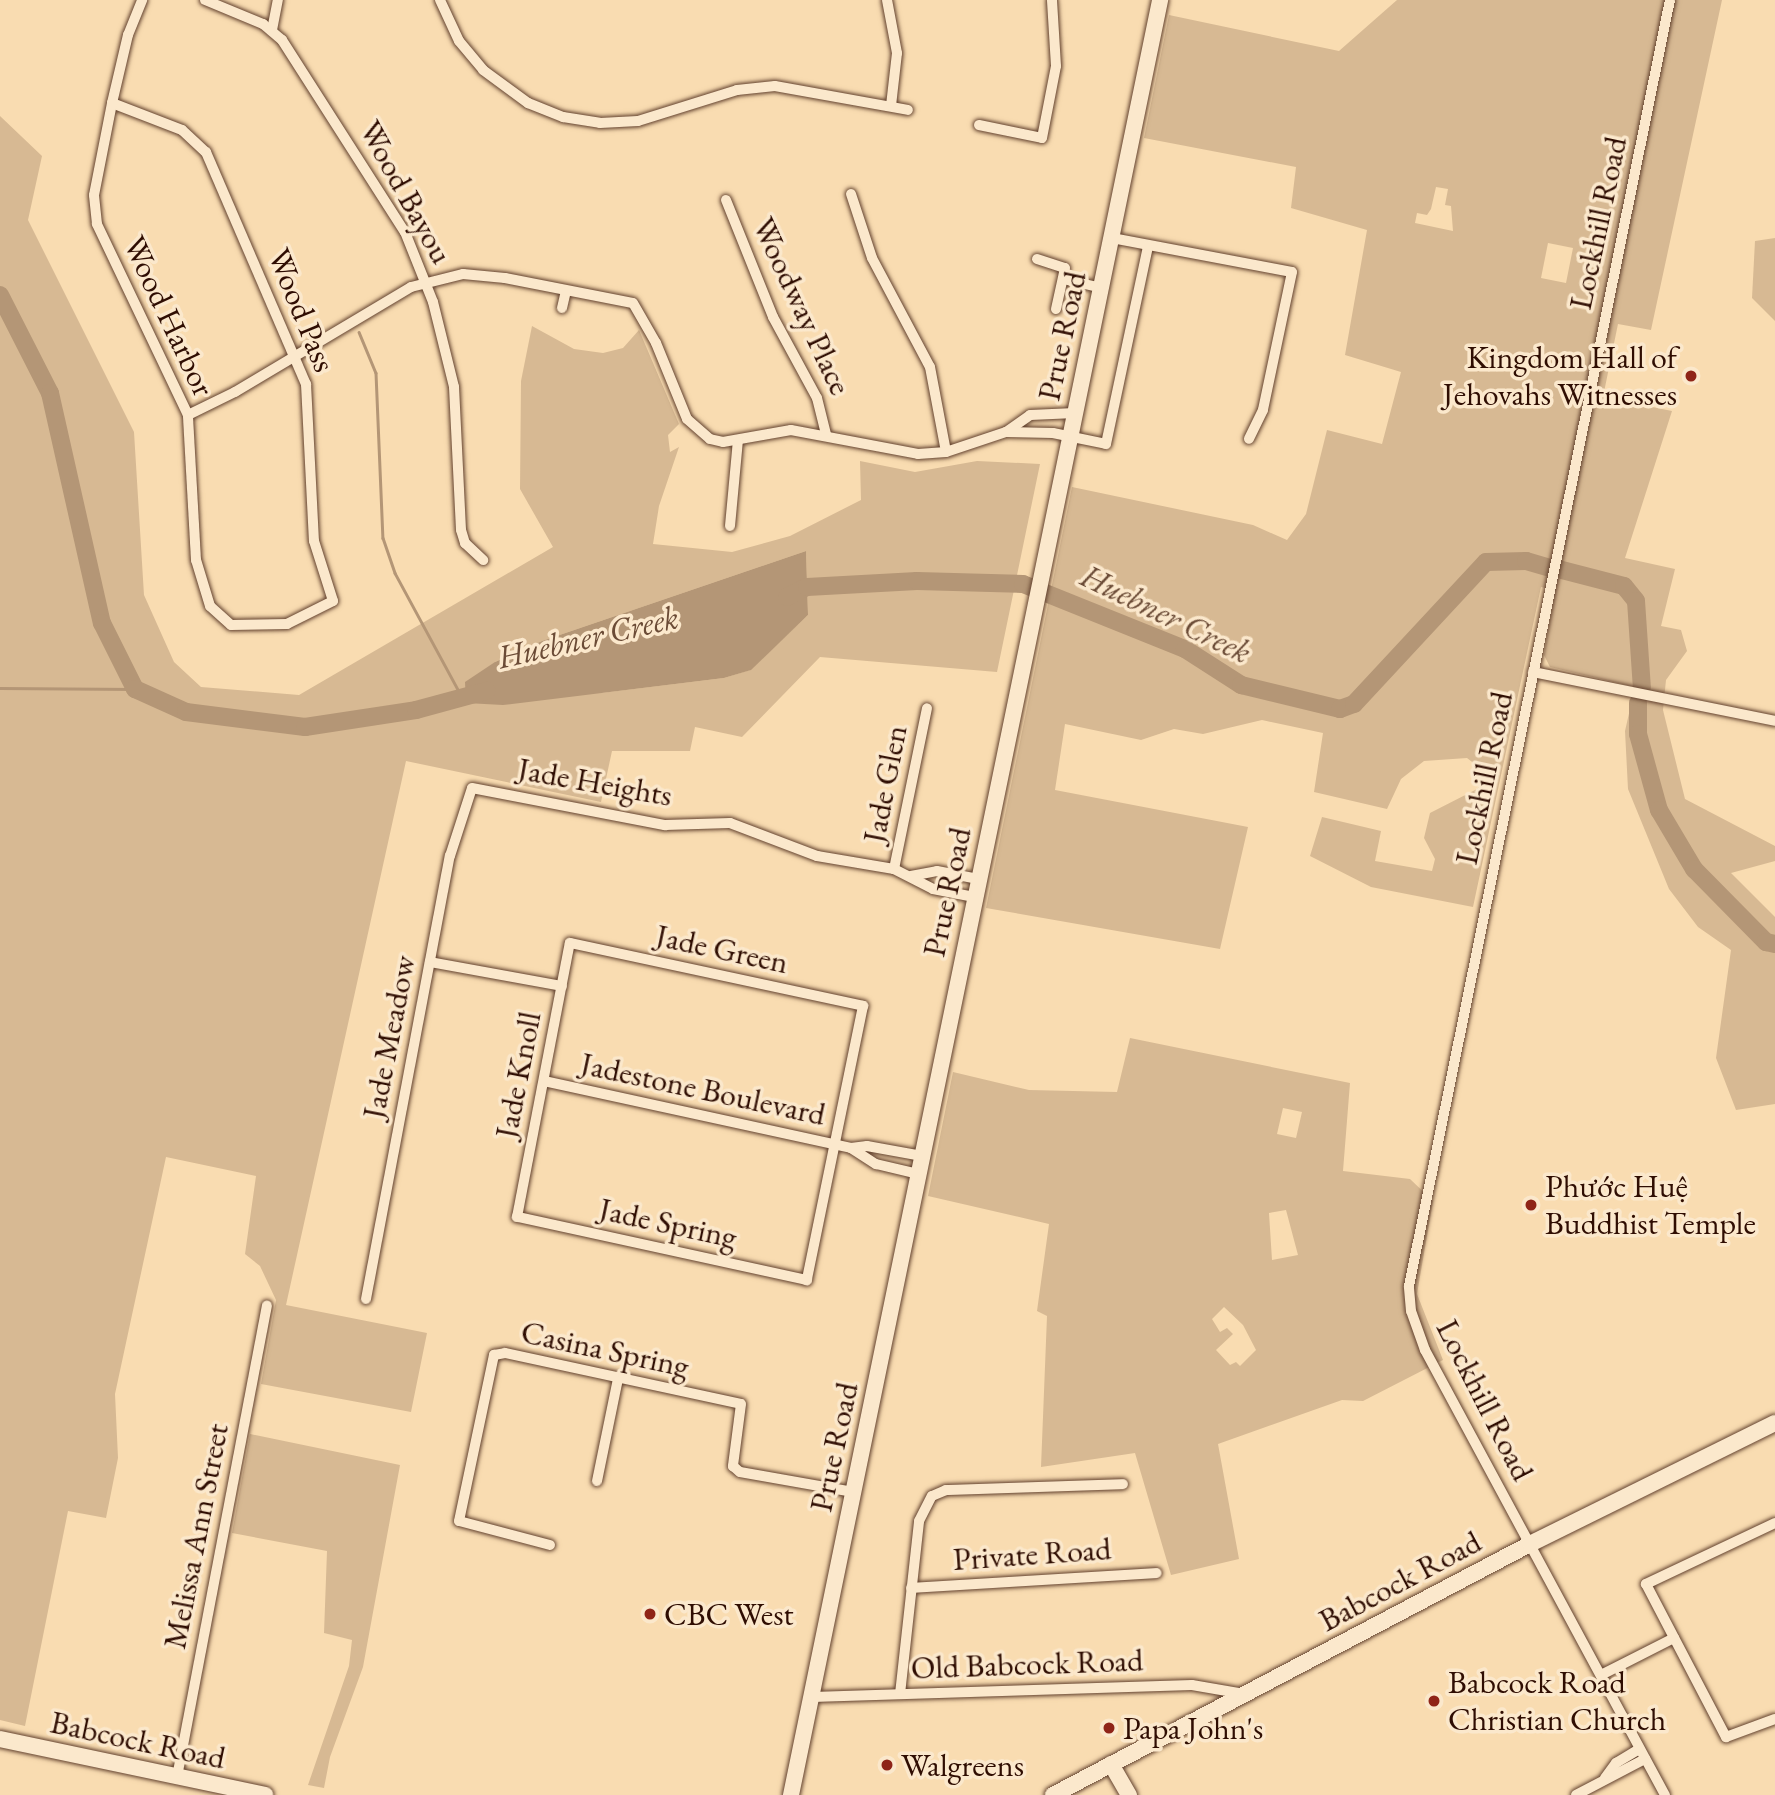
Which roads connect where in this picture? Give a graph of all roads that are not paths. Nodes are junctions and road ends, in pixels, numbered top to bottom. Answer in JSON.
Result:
{"nodes":[{"id":1,"x":142,"y":0,"type":"edge"},
{"id":2,"x":205,"y":0,"type":"edge"},
{"id":3,"x":278,"y":0,"type":"edge"},
{"id":4,"x":440,"y":0,"type":"edge"},
{"id":5,"x":887,"y":0,"type":"edge"},
{"id":6,"x":1052,"y":0,"type":"edge"},
{"id":7,"x":1160,"y":0,"type":"edge"},
{"id":8,"x":1670,"y":0,"type":"edge"},
{"id":9,"x":272,"y":30,"type":"junction"},
{"id":10,"x":113,"y":103,"type":"junction"},
{"id":11,"x":891,"y":106,"type":"junction"},
{"id":12,"x":908,"y":110,"type":"dead end"},
{"id":13,"x":979,"y":125,"type":"dead end"},
{"id":14,"x":851,"y":194,"type":"dead end"},
{"id":15,"x":726,"y":200,"type":"dead end"},
{"id":16,"x":1112,"y":238,"type":"junction"},
{"id":17,"x":1148,"y":246,"type":"junction"},
{"id":18,"x":1037,"y":258,"type":"dead end"},
{"id":19,"x":1062,"y":279,"type":"junction"},
{"id":20,"x":426,"y":282,"type":"junction"},
{"id":21,"x":1102,"y":288,"type":"junction"},
{"id":22,"x":566,"y":291,"type":"junction"},
{"id":23,"x":562,"y":308,"type":"dead end"},
{"id":24,"x":1056,"y":309,"type":"dead end"},
{"id":25,"x":294,"y":357,"type":"junction"},
{"id":26,"x":1075,"y":412,"type":"junction"},
{"id":27,"x":1037,"y":414,"type":"junction"},
{"id":28,"x":188,"y":415,"type":"junction"},
{"id":29,"x":1006,"y":432,"type":"junction"},
{"id":30,"x":1038,"y":433,"type":"junction"},
{"id":31,"x":826,"y":434,"type":"junction"},
{"id":32,"x":1069,"y":436,"type":"junction"},
{"id":33,"x":1249,"y":439,"type":"dead end"},
{"id":34,"x":738,"y":440,"type":"junction"},
{"id":35,"x":946,"y":452,"type":"junction"},
{"id":36,"x":730,"y":526,"type":"dead end"},
{"id":37,"x":483,"y":560,"type":"dead end"},
{"id":38,"x":333,"y":601,"type":"joint"},
{"id":39,"x":1533,"y":672,"type":"junction"},
{"id":40,"x":927,"y":708,"type":"dead end"},
{"id":41,"x":1775,"y":721,"type":"edge"},
{"id":42,"x":472,"y":788,"type":"joint"},
{"id":43,"x":894,"y":869,"type":"junction"},
{"id":44,"x":945,"y":873,"type":"junction"},
{"id":45,"x":911,"y":876,"type":"junction"},
{"id":46,"x":978,"y":879,"type":"junction"},
{"id":47,"x":941,"y":890,"type":"junction"},
{"id":48,"x":974,"y":897,"type":"junction"},
{"id":49,"x":570,"y":943,"type":"joint"},
{"id":50,"x":430,"y":962,"type":"junction"},
{"id":51,"x":562,"y":986,"type":"junction"},
{"id":52,"x":544,"y":1081,"type":"junction"},
{"id":53,"x":835,"y":1145,"type":"junction"},
{"id":54,"x":851,"y":1148,"type":"junction"},
{"id":55,"x":887,"y":1149,"type":"junction"},
{"id":56,"x":922,"y":1156,"type":"junction"},
{"id":57,"x":883,"y":1166,"type":"junction"},
{"id":58,"x":918,"y":1174,"type":"junction"},
{"id":59,"x":517,"y":1217,"type":"joint"},
{"id":60,"x":366,"y":1299,"type":"dead end"},
{"id":61,"x":267,"y":1306,"type":"dead end"},
{"id":62,"x":618,"y":1379,"type":"junction"},
{"id":63,"x":1775,"y":1423,"type":"edge"},
{"id":64,"x":597,"y":1481,"type":"dead end"},
{"id":65,"x":1124,"y":1484,"type":"dead end"},
{"id":66,"x":853,"y":1492,"type":"junction"},
{"id":67,"x":1775,"y":1523,"type":"edge"},
{"id":68,"x":1531,"y":1544,"type":"junction"},
{"id":69,"x":550,"y":1545,"type":"dead end"},
{"id":70,"x":1157,"y":1573,"type":"dead end"},
{"id":71,"x":911,"y":1588,"type":"junction"},
{"id":72,"x":1674,"y":1638,"type":"junction"},
{"id":73,"x":1601,"y":1675,"type":"junction"},
{"id":74,"x":900,"y":1694,"type":"junction"},
{"id":75,"x":1244,"y":1694,"type":"junction"},
{"id":76,"x":812,"y":1697,"type":"junction"},
{"id":77,"x":1775,"y":1718,"type":"edge"},
{"id":78,"x":0,"y":1739,"type":"edge"},
{"id":79,"x":1642,"y":1754,"type":"junction"},
{"id":80,"x":1111,"y":1764,"type":"junction"},
{"id":81,"x":177,"y":1777,"type":"junction"},
{"id":82,"x":255,"y":1794,"type":"edge"},
{"id":83,"x":1582,"y":1794,"type":"edge"},
{"id":84,"x":791,"y":1795,"type":"edge"},
{"id":85,"x":1054,"y":1795,"type":"edge"},
{"id":86,"x":1129,"y":1795,"type":"edge"},
{"id":87,"x":1665,"y":1795,"type":"edge"}],
"edges":[{"from":1,"to":10,"type":"street","name":"Wood Harbor"},
{"from":2,"to":9,"type":"street"},
{"from":3,"to":9,"type":"street"},
{"from":4,"to":11,"type":"street"},
{"from":5,"to":11,"type":"street"},
{"from":6,"to":13,"type":"street"},
{"from":7,"to":16,"type":"main road","name":"Prue Road"},
{"from":8,"to":39,"type":"street","name":"Lockhill Road"},
{"from":9,"to":20,"type":"street","name":"Wood Bayou"},
{"from":10,"to":25,"type":"street","name":"Wood Pass"},
{"from":10,"to":28,"type":"street","name":"Wood Harbor"},
{"from":11,"to":12,"type":"street"},
{"from":14,"to":35,"type":"street"},
{"from":15,"to":31,"type":"street","name":"Woodway Place"},
{"from":16,"to":17,"type":"street"},
{"from":16,"to":21,"type":"main road","name":"Prue Road"},
{"from":17,"to":32,"type":"street"},
{"from":17,"to":33,"type":"street"},
{"from":18,"to":19,"type":"street"},
{"from":19,"to":21,"type":"street"},
{"from":19,"to":24,"type":"street"},
{"from":20,"to":22,"type":"street"},
{"from":20,"to":25,"type":"street"},
{"from":20,"to":37,"type":"street","name":"Wood Bayou"},
{"from":21,"to":26,"type":"main road","name":"Prue Road"},
{"from":22,"to":23,"type":"street"},
{"from":22,"to":34,"type":"street"},
{"from":25,"to":28,"type":"street"},
{"from":25,"to":38,"type":"street","name":"Wood Pass"},
{"from":26,"to":27,"type":"street"},
{"from":26,"to":32,"type":"main road","name":"Prue Road"},
{"from":27,"to":29,"type":"street"},
{"from":27,"to":30,"type":"street"},
{"from":28,"to":38,"type":"street","name":"Wood Harbor"},
{"from":29,"to":30,"type":"street"},
{"from":29,"to":35,"type":"street"},
{"from":30,"to":32,"type":"street"},
{"from":31,"to":34,"type":"street"},
{"from":31,"to":35,"type":"street"},
{"from":32,"to":46,"type":"main road","name":"Prue Road"},
{"from":34,"to":36,"type":"street"},
{"from":39,"to":41,"type":"street"},
{"from":39,"to":68,"type":"street","name":"Lockhill Road"},
{"from":40,"to":43,"type":"street","name":"Jade Glen"},
{"from":42,"to":43,"type":"street","name":"Jade Heights"},
{"from":42,"to":50,"type":"street","name":"Jade Meadow"},
{"from":43,"to":45,"type":"street","name":"Jade Heights"},
{"from":44,"to":45,"type":"street","name":"Jade Heights"},
{"from":44,"to":46,"type":"street","name":"Jade Heights"},
{"from":44,"to":47,"type":"street"},
{"from":45,"to":47,"type":"street","name":"Jade Heights"},
{"from":46,"to":48,"type":"main road","name":"Prue Road"},
{"from":47,"to":48,"type":"street","name":"Jade Heights"},
{"from":48,"to":56,"type":"main road","name":"Prue Road"},
{"from":49,"to":51,"type":"street","name":"Jade Knoll"},
{"from":49,"to":53,"type":"street","name":"Jade Green"},
{"from":50,"to":51,"type":"street"},
{"from":50,"to":60,"type":"street","name":"Jade Meadow"},
{"from":51,"to":52,"type":"street","name":"Jade Knoll"},
{"from":52,"to":53,"type":"street","name":"Jadestone Boulevard"},
{"from":52,"to":59,"type":"street","name":"Jade Knoll"},
{"from":53,"to":54,"type":"street","name":"Jadestone Boulevard"},
{"from":53,"to":59,"type":"street","name":"Jade Spring"},
{"from":54,"to":55,"type":"street","name":"Jadestone Boulevard"},
{"from":54,"to":57,"type":"street","name":"Jadestone Boulevard"},
{"from":55,"to":56,"type":"street","name":"Jadestone Boulevard"},
{"from":55,"to":57,"type":"street"},
{"from":56,"to":58,"type":"main road","name":"Prue Road"},
{"from":57,"to":58,"type":"street","name":"Jadestone Boulevard"},
{"from":58,"to":66,"type":"main road","name":"Prue Road"},
{"from":61,"to":81,"type":"street","name":"Melissa Ann Street"},
{"from":62,"to":64,"type":"street"},
{"from":62,"to":66,"type":"street","name":"Casina Spring"},
{"from":62,"to":69,"type":"street","name":"Casina Spring"},
{"from":63,"to":68,"type":"main road","name":"Babcock Road"},
{"from":65,"to":71,"type":"street"},
{"from":66,"to":76,"type":"main road","name":"Prue Road"},
{"from":67,"to":72,"type":"street"},
{"from":68,"to":73,"type":"street","name":"Lockhill Road"},
{"from":68,"to":75,"type":"main road","name":"Babcock Road"},
{"from":70,"to":71,"type":"street","name":"Private Road"},
{"from":71,"to":74,"type":"street"},
{"from":72,"to":73,"type":"street"},
{"from":72,"to":77,"type":"street"},
{"from":73,"to":79,"type":"street","name":"Lockhill Road"},
{"from":74,"to":75,"type":"street","name":"Old Babcock Road"},
{"from":74,"to":76,"type":"street","name":"Old Babcock Road"},
{"from":75,"to":80,"type":"main road","name":"Babcock Road"},
{"from":76,"to":84,"type":"main road","name":"Prue Road"},
{"from":78,"to":81,"type":"main road","name":"Babcock Road"},
{"from":79,"to":83,"type":"street"},
{"from":79,"to":87,"type":"street","name":"Lockhill Road"},
{"from":80,"to":85,"type":"main road","name":"Babcock Road"},
{"from":80,"to":86,"type":"main road"},
{"from":81,"to":82,"type":"main road","name":"Babcock Road"}]}
